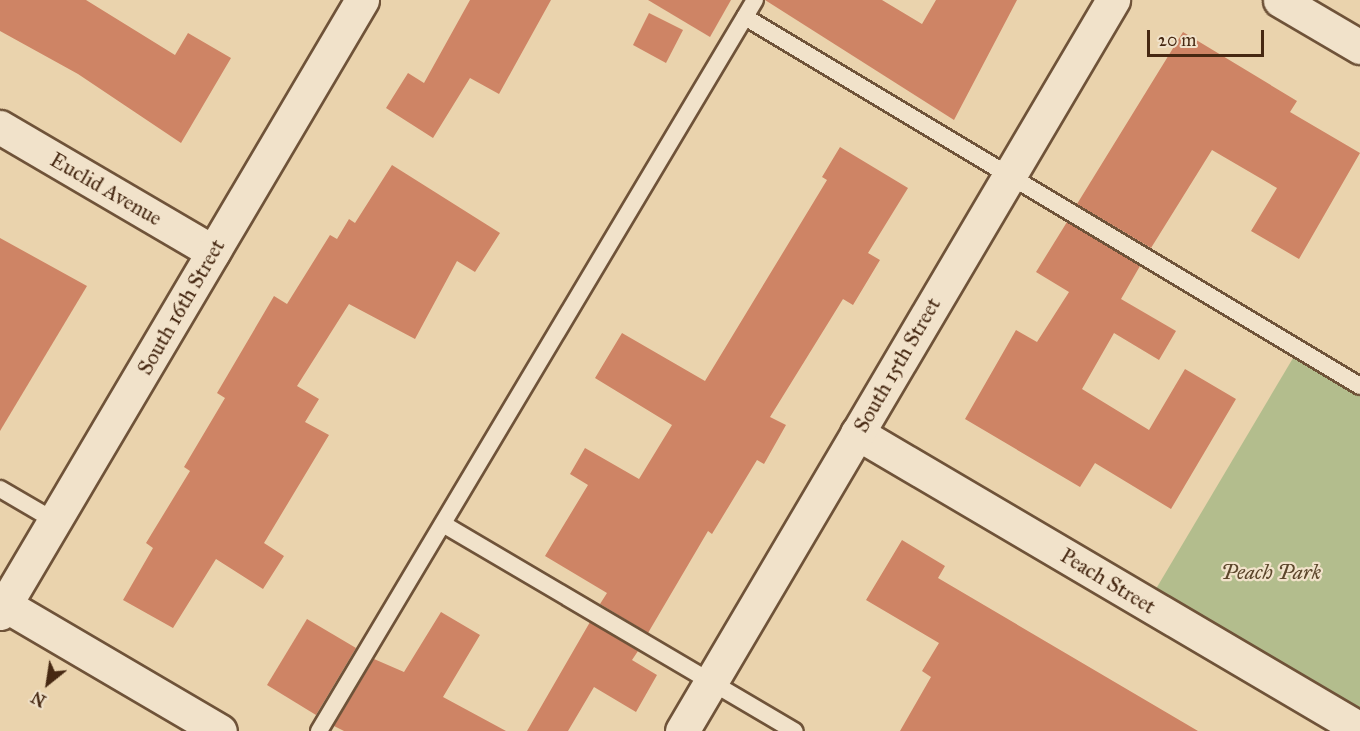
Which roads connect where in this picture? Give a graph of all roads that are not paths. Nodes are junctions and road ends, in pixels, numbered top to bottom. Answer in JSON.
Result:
{"nodes":[{"id":1,"x":362,"y":0,"type":"edge"},
{"id":2,"x":755,"y":0,"type":"edge"},
{"id":3,"x":1113,"y":0,"type":"edge"},
{"id":4,"x":1280,"y":0,"type":"edge"},
{"id":5,"x":745,"y":17,"type":"junction"},
{"id":6,"x":1360,"y":47,"type":"edge"},
{"id":7,"x":0,"y":127,"type":"edge"},
{"id":8,"x":1010,"y":174,"type":"junction"},
{"id":9,"x":213,"y":252,"type":"junction"},
{"id":10,"x":1360,"y":386,"type":"edge"},
{"id":11,"x":857,"y":433,"type":"junction"},
{"id":12,"x":0,"y":489,"type":"edge"},
{"id":13,"x":55,"y":520,"type":"junction"},
{"id":14,"x":443,"y":524,"type":"junction"},
{"id":15,"x":3,"y":609,"type":"edge"},
{"id":16,"x":711,"y":681,"type":"junction"},
{"id":17,"x":1360,"y":729,"type":"edge"},
{"id":18,"x":220,"y":731,"type":"edge"},
{"id":19,"x":319,"y":731,"type":"edge"},
{"id":20,"x":682,"y":731,"type":"edge"},
{"id":21,"x":795,"y":731,"type":"edge"}],
"edges":[{"from":1,"to":9,"type":"street","name":"South 16th Street"},
{"from":2,"to":5,"type":"lane"},
{"from":3,"to":8,"type":"street","name":"South 15th Street"},
{"from":4,"to":6,"type":"street"},
{"from":5,"to":8,"type":"lane"},
{"from":5,"to":14,"type":"lane"},
{"from":7,"to":9,"type":"street","name":"Euclid Avenue"},
{"from":8,"to":10,"type":"lane"},
{"from":8,"to":11,"type":"street","name":"South 15th Street"},
{"from":9,"to":13,"type":"street","name":"South 16th Street"},
{"from":11,"to":16,"type":"street","name":"South 15th Street"},
{"from":11,"to":17,"type":"street","name":"Peach Street"},
{"from":12,"to":13,"type":"lane"},
{"from":13,"to":15,"type":"street","name":"South 16th Street"},
{"from":14,"to":16,"type":"lane"},
{"from":14,"to":19,"type":"lane"},
{"from":15,"to":18,"type":"street"},
{"from":16,"to":20,"type":"street","name":"South 15th Street"},
{"from":16,"to":21,"type":"lane"}]}
